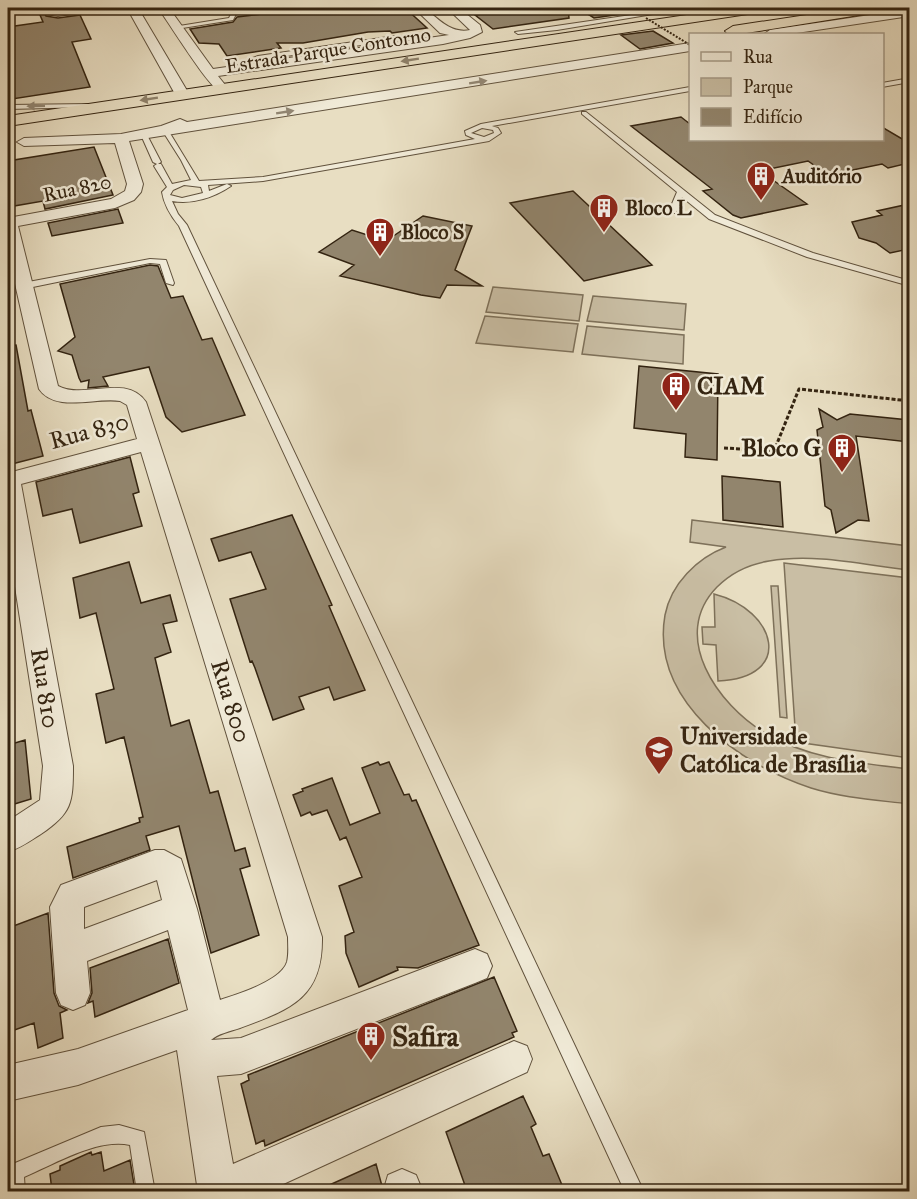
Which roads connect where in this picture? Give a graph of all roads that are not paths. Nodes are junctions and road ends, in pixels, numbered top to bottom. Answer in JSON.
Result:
{"nodes":[{"id":1,"x":46,"y":8,"type":"edge"},
{"id":2,"x":109,"y":8,"type":"edge"},
{"id":3,"x":132,"y":8,"type":"edge"},
{"id":4,"x":164,"y":8,"type":"edge"},
{"id":5,"x":245,"y":8,"type":"edge"},
{"id":6,"x":419,"y":8,"type":"edge"},
{"id":7,"x":453,"y":8,"type":"edge"},
{"id":8,"x":686,"y":8,"type":"edge"},
{"id":9,"x":761,"y":8,"type":"edge"},
{"id":10,"x":878,"y":8,"type":"edge"},
{"id":11,"x":736,"y":9,"type":"edge"},
{"id":12,"x":711,"y":11,"type":"edge"},
{"id":13,"x":909,"y":12,"type":"edge"},
{"id":14,"x":199,"y":24,"type":"junction"},
{"id":15,"x":815,"y":27,"type":"junction"},
{"id":16,"x":735,"y":30,"type":"junction"},
{"id":17,"x":180,"y":32,"type":"junction"},
{"id":18,"x":205,"y":32,"type":"dead end"},
{"id":19,"x":518,"y":32,"type":"dead end"},
{"id":20,"x":562,"y":32,"type":"junction"},
{"id":21,"x":717,"y":33,"type":"edge"},
{"id":22,"x":777,"y":33,"type":"edge"},
{"id":23,"x":689,"y":37,"type":"edge"},
{"id":24,"x":433,"y":39,"type":"junction"},
{"id":25,"x":150,"y":40,"type":"junction"},
{"id":26,"x":469,"y":40,"type":"junction"},
{"id":27,"x":689,"y":46,"type":"edge"},
{"id":28,"x":488,"y":68,"type":"junction"},
{"id":29,"x":349,"y":69,"type":"junction"},
{"id":30,"x":209,"y":73,"type":"junction"},
{"id":31,"x":909,"y":74,"type":"edge"},
{"id":32,"x":884,"y":79,"type":"edge"},
{"id":33,"x":909,"y":80,"type":"edge"},
{"id":34,"x":375,"y":85,"type":"junction"},
{"id":35,"x":884,"y":85,"type":"edge"},
{"id":36,"x":221,"y":89,"type":"junction"},
{"id":37,"x":689,"y":89,"type":"edge"},
{"id":38,"x":182,"y":94,"type":"junction"},
{"id":39,"x":689,"y":94,"type":"edge"},
{"id":40,"x":106,"y":106,"type":"junction"},
{"id":41,"x":8,"y":107,"type":"edge"},
{"id":42,"x":228,"y":110,"type":"junction"},
{"id":43,"x":584,"y":113,"type":"junction"},
{"id":44,"x":8,"y":121,"type":"edge"},
{"id":45,"x":481,"y":126,"type":"junction"},
{"id":46,"x":165,"y":130,"type":"junction"},
{"id":47,"x":498,"y":133,"type":"junction"},
{"id":48,"x":468,"y":134,"type":"junction"},
{"id":49,"x":144,"y":135,"type":"junction"},
{"id":50,"x":121,"y":138,"type":"junction"},
{"id":51,"x":489,"y":139,"type":"junction"},
{"id":52,"x":16,"y":143,"type":"edge"},
{"id":53,"x":450,"y":147,"type":"junction"},
{"id":54,"x":243,"y":182,"type":"junction"},
{"id":55,"x":198,"y":183,"type":"junction"},
{"id":56,"x":170,"y":188,"type":"junction"},
{"id":57,"x":680,"y":193,"type":"junction"},
{"id":58,"x":203,"y":195,"type":"junction"},
{"id":59,"x":166,"y":196,"type":"junction"},
{"id":60,"x":673,"y":211,"type":"dead end"},
{"id":61,"x":8,"y":223,"type":"edge"},
{"id":62,"x":183,"y":225,"type":"junction"},
{"id":63,"x":170,"y":283,"type":"dead end"},
{"id":64,"x":909,"y":284,"type":"edge"},
{"id":65,"x":23,"y":286,"type":"junction"},
{"id":66,"x":150,"y":443,"type":"junction"},
{"id":67,"x":8,"y":480,"type":"edge"},
{"id":68,"x":8,"y":838,"type":"edge"},
{"id":69,"x":181,"y":909,"type":"junction"},
{"id":70,"x":69,"y":951,"type":"junction"},
{"id":71,"x":475,"y":966,"type":"dead end"},
{"id":72,"x":73,"y":993,"type":"dead end"},
{"id":73,"x":199,"y":1036,"type":"junction"},
{"id":74,"x":514,"y":1059,"type":"dead end"},
{"id":75,"x":8,"y":1083,"type":"edge"},
{"id":76,"x":11,"y":1174,"type":"edge"},
{"id":77,"x":16,"y":1191,"type":"edge"},
{"id":78,"x":146,"y":1191,"type":"edge"},
{"id":79,"x":218,"y":1191,"type":"edge"},
{"id":80,"x":635,"y":1191,"type":"edge"}],
"edges":[{"from":1,"to":2,"type":"lane"},
{"from":3,"to":25,"type":"street"},
{"from":4,"to":17,"type":"street"},
{"from":5,"to":14,"type":"lane"},
{"from":6,"to":24,"type":"street"},
{"from":7,"to":26,"type":"street"},
{"from":8,"to":20,"type":"lane"},
{"from":9,"to":11,"type":"highway","name":"Estrada Parque Contorno"},
{"from":10,"to":16,"type":"highway"},
{"from":11,"to":12,"type":"highway","name":"Estrada Parque Contorno"},
{"from":12,"to":20,"type":"highway","name":"Estrada Parque Contorno"},
{"from":13,"to":15,"type":"street"},
{"from":14,"to":17,"type":"lane"},
{"from":14,"to":18,"type":"lane"},
{"from":15,"to":16,"type":"highway"},
{"from":15,"to":22,"type":"street"},
{"from":16,"to":21,"type":"highway"},
{"from":17,"to":25,"type":"street"},
{"from":17,"to":30,"type":"street"},
{"from":19,"to":20,"type":"lane"},
{"from":20,"to":26,"type":"highway","name":"Estrada Parque Contorno"},
{"from":23,"to":28,"type":"highway","name":"Estrada Parque Contorno"},
{"from":24,"to":26,"type":"street"},
{"from":24,"to":30,"type":"street"},
{"from":25,"to":38,"type":"street"},
{"from":26,"to":28,"type":"highway"},
{"from":26,"to":29,"type":"highway","name":"Estrada Parque Contorno","one_way":true},
{"from":46,"to":27,"type":"street","one_way":true},
{"from":28,"to":34,"type":"highway","name":"Estrada Parque Contorno"},
{"from":29,"to":34,"type":"highway"},
{"from":29,"to":36,"type":"highway","name":"Estrada Parque Contorno"},
{"from":30,"to":36,"type":"street"},
{"from":31,"to":32,"type":"lane"},
{"from":33,"to":35,"type":"lane"},
{"from":34,"to":42,"type":"highway","name":"Estrada Parque Contorno"},
{"from":36,"to":38,"type":"highway","name":"Estrada Parque Contorno"},
{"from":37,"to":45,"type":"lane"},
{"from":38,"to":40,"type":"highway","name":"Estrada Parque Contorno","one_way":true},
{"from":39,"to":43,"type":"lane"},
{"from":40,"to":41,"type":"lane","one_way":true},
{"from":40,"to":44,"type":"highway","name":"Estrada Parque Contorno"},
{"from":42,"to":46,"type":"street"},
{"from":42,"to":52,"type":"highway","name":"Estrada Parque Contorno"},
{"from":43,"to":47,"type":"lane"},
{"from":43,"to":57,"type":"lane"},
{"from":45,"to":47,"type":"lane"},
{"from":45,"to":48,"type":"lane"},
{"from":46,"to":49,"type":"street"},
{"from":46,"to":55,"type":"lane"},
{"from":47,"to":51,"type":"lane"},
{"from":48,"to":51,"type":"lane"},
{"from":48,"to":53,"type":"lane"},
{"from":49,"to":50,"type":"street"},
{"from":49,"to":56,"type":"lane"},
{"from":50,"to":52,"type":"street"},
{"from":50,"to":61,"type":"street","name":"Rua 820"},
{"from":51,"to":53,"type":"lane"},
{"from":53,"to":54,"type":"lane"},
{"from":54,"to":55,"type":"lane"},
{"from":54,"to":58,"type":"lane"},
{"from":55,"to":56,"type":"lane"},
{"from":55,"to":58,"type":"lane"},
{"from":56,"to":59,"type":"lane"},
{"from":57,"to":60,"type":"lane"},
{"from":57,"to":64,"type":"lane"},
{"from":58,"to":59,"type":"lane"},
{"from":58,"to":62,"type":"lane"},
{"from":59,"to":62,"type":"lane"},
{"from":61,"to":65,"type":"street","name":"Rua 800"},
{"from":62,"to":80,"type":"lane"},
{"from":63,"to":65,"type":"lane"},
{"from":65,"to":66,"type":"street","name":"Rua 800"},
{"from":66,"to":67,"type":"street","name":"Rua 830"},
{"from":66,"to":73,"type":"street","name":"Rua 800"},
{"from":67,"to":68,"type":"street","name":"Rua 810"},
{"from":69,"to":70,"type":"street"},
{"from":69,"to":70,"type":"street"},
{"from":69,"to":73,"type":"street"},
{"from":70,"to":72,"type":"street"},
{"from":71,"to":73,"type":"street"},
{"from":73,"to":75,"type":"street"},
{"from":73,"to":79,"type":"street"},
{"from":74,"to":79,"type":"street"},
{"from":76,"to":77,"type":"lane"},
{"from":76,"to":78,"type":"lane"}]}
